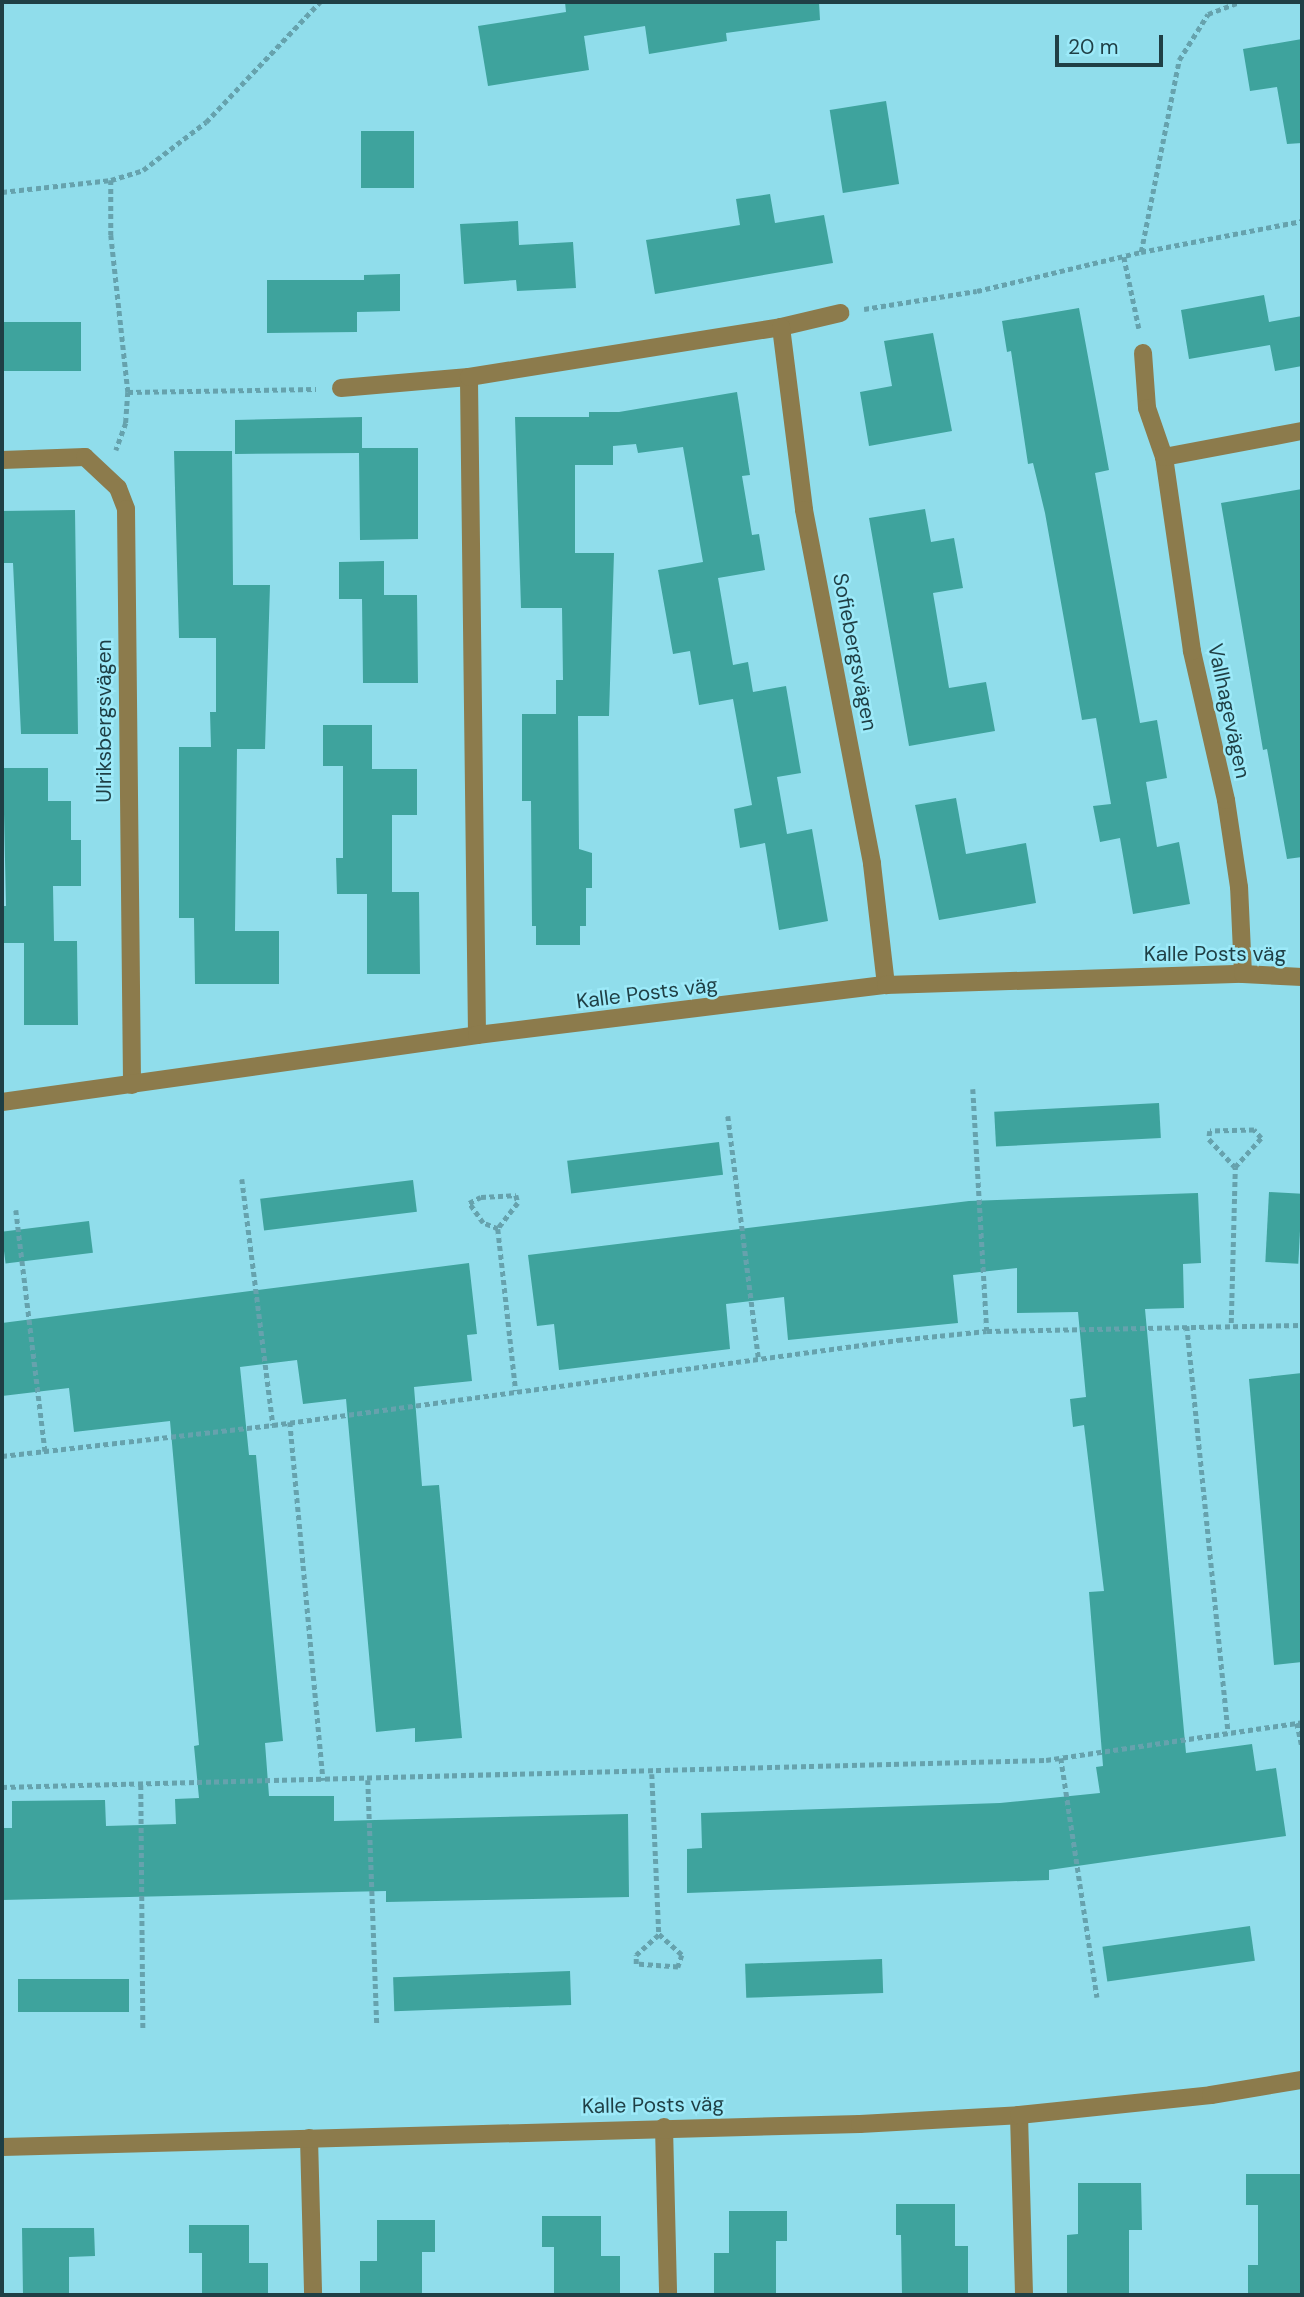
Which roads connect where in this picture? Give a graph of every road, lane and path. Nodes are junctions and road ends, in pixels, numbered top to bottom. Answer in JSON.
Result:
{"nodes":[{"id":1,"x":320,"y":2,"type":"edge"},
{"id":2,"x":1240,"y":2,"type":"edge"},
{"id":3,"x":111,"y":180,"type":"junction"},
{"id":4,"x":2,"y":192,"type":"edge"},
{"id":5,"x":1302,"y":221,"type":"edge"},
{"id":6,"x":1141,"y":252,"type":"junction"},
{"id":7,"x":1124,"y":257,"type":"junction"},
{"id":8,"x":840,"y":313,"type":"joint"},
{"id":9,"x":781,"y":327,"type":"junction"},
{"id":10,"x":1143,"y":353,"type":"joint"},
{"id":11,"x":468,"y":377,"type":"junction"},
{"id":12,"x":341,"y":388,"type":"joint"},
{"id":13,"x":128,"y":392,"type":"junction"},
{"id":14,"x":1302,"y":431,"type":"edge"},
{"id":15,"x":115,"y":451,"type":"dead end"},
{"id":16,"x":1164,"y":457,"type":"junction"},
{"id":17,"x":2,"y":460,"type":"edge"},
{"id":18,"x":1243,"y":974,"type":"junction"},
{"id":19,"x":1302,"y":977,"type":"edge"},
{"id":20,"x":886,"y":985,"type":"junction"},
{"id":21,"x":477,"y":1035,"type":"junction"},
{"id":22,"x":132,"y":1084,"type":"junction"},
{"id":23,"x":973,"y":1089,"type":"dead end"},
{"id":24,"x":2,"y":1102,"type":"edge"},
{"id":25,"x":728,"y":1116,"type":"dead end"},
{"id":26,"x":1235,"y":1167,"type":"junction"},
{"id":27,"x":242,"y":1179,"type":"dead end"},
{"id":28,"x":16,"y":1210,"type":"dead end"},
{"id":29,"x":498,"y":1229,"type":"junction"},
{"id":30,"x":1231,"y":1323,"type":"junction"},
{"id":31,"x":1302,"y":1325,"type":"edge"},
{"id":32,"x":1186,"y":1326,"type":"junction"},
{"id":33,"x":987,"y":1331,"type":"junction"},
{"id":34,"x":759,"y":1360,"type":"junction"},
{"id":35,"x":516,"y":1391,"type":"junction"},
{"id":36,"x":290,"y":1422,"type":"junction"},
{"id":37,"x":273,"y":1425,"type":"junction"},
{"id":38,"x":45,"y":1451,"type":"junction"},
{"id":39,"x":2,"y":1457,"type":"edge"},
{"id":40,"x":1300,"y":1723,"type":"edge"},
{"id":41,"x":1228,"y":1732,"type":"junction"},
{"id":42,"x":1302,"y":1746,"type":"edge"},
{"id":43,"x":1061,"y":1758,"type":"junction"},
{"id":44,"x":652,"y":1774,"type":"junction"},
{"id":45,"x":323,"y":1780,"type":"junction"},
{"id":46,"x":368,"y":1780,"type":"junction"},
{"id":47,"x":141,"y":1785,"type":"junction"},
{"id":48,"x":2,"y":1787,"type":"edge"},
{"id":49,"x":659,"y":1934,"type":"junction"},
{"id":50,"x":1097,"y":1997,"type":"dead end"},
{"id":51,"x":377,"y":2025,"type":"dead end"},
{"id":52,"x":144,"y":2028,"type":"dead end"},
{"id":53,"x":1302,"y":2080,"type":"edge"},
{"id":54,"x":1019,"y":2115,"type":"junction"},
{"id":55,"x":664,"y":2127,"type":"junction"},
{"id":56,"x":309,"y":2138,"type":"junction"},
{"id":57,"x":2,"y":2147,"type":"edge"},
{"id":58,"x":313,"y":2295,"type":"edge"},
{"id":59,"x":668,"y":2295,"type":"edge"},
{"id":60,"x":1024,"y":2295,"type":"edge"}],
"edges":[{"from":1,"to":3,"type":"path"},
{"from":2,"to":6,"type":"path"},
{"from":3,"to":4,"type":"path"},
{"from":3,"to":13,"type":"path"},
{"from":5,"to":6,"type":"path"},
{"from":6,"to":7,"type":"path"},
{"from":7,"to":8,"type":"path"},
{"from":7,"to":10,"type":"path"},
{"from":8,"to":9,"type":"street"},
{"from":9,"to":11,"type":"street"},
{"from":9,"to":20,"type":"street","name":"Sofiebergsvägen"},
{"from":10,"to":16,"type":"street","name":"Vallhagevägen"},
{"from":11,"to":12,"type":"street"},
{"from":11,"to":21,"type":"street"},
{"from":12,"to":13,"type":"path"},
{"from":13,"to":15,"type":"path"},
{"from":14,"to":16,"type":"street"},
{"from":16,"to":18,"type":"street","name":"Vallhagevägen"},
{"from":17,"to":22,"type":"street","name":"Ulriksbergsvägen"},
{"from":18,"to":19,"type":"street","name":"Kalle Posts väg"},
{"from":18,"to":20,"type":"street","name":"Kalle Posts väg"},
{"from":20,"to":21,"type":"street","name":"Kalle Posts väg"},
{"from":21,"to":22,"type":"street","name":"Kalle Posts väg"},
{"from":22,"to":24,"type":"street","name":"Kalle Posts väg"},
{"from":23,"to":33,"type":"path"},
{"from":25,"to":34,"type":"path"},
{"from":26,"to":26,"type":"path"},
{"from":26,"to":30,"type":"path"},
{"from":27,"to":37,"type":"path"},
{"from":28,"to":38,"type":"path"},
{"from":29,"to":29,"type":"path"},
{"from":29,"to":35,"type":"path"},
{"from":30,"to":31,"type":"path"},
{"from":30,"to":32,"type":"path"},
{"from":32,"to":33,"type":"path"},
{"from":32,"to":41,"type":"path"},
{"from":33,"to":34,"type":"path"},
{"from":34,"to":35,"type":"path"},
{"from":35,"to":36,"type":"path"},
{"from":36,"to":37,"type":"path"},
{"from":36,"to":45,"type":"path"},
{"from":37,"to":38,"type":"path"},
{"from":38,"to":39,"type":"path"},
{"from":40,"to":41,"type":"path"},
{"from":40,"to":42,"type":"path"},
{"from":41,"to":43,"type":"path"},
{"from":43,"to":44,"type":"path"},
{"from":43,"to":50,"type":"path"},
{"from":44,"to":46,"type":"path"},
{"from":44,"to":49,"type":"path"},
{"from":45,"to":46,"type":"path"},
{"from":45,"to":47,"type":"path"},
{"from":46,"to":51,"type":"path"},
{"from":47,"to":48,"type":"path"},
{"from":47,"to":52,"type":"path"},
{"from":49,"to":49,"type":"path"},
{"from":53,"to":54,"type":"street","name":"Kalle Posts väg"},
{"from":54,"to":55,"type":"street","name":"Kalle Posts väg"},
{"from":54,"to":60,"type":"street"},
{"from":55,"to":56,"type":"street","name":"Kalle Posts väg"},
{"from":55,"to":59,"type":"street"},
{"from":56,"to":57,"type":"street","name":"Kalle Posts väg"},
{"from":56,"to":58,"type":"street"}]}
